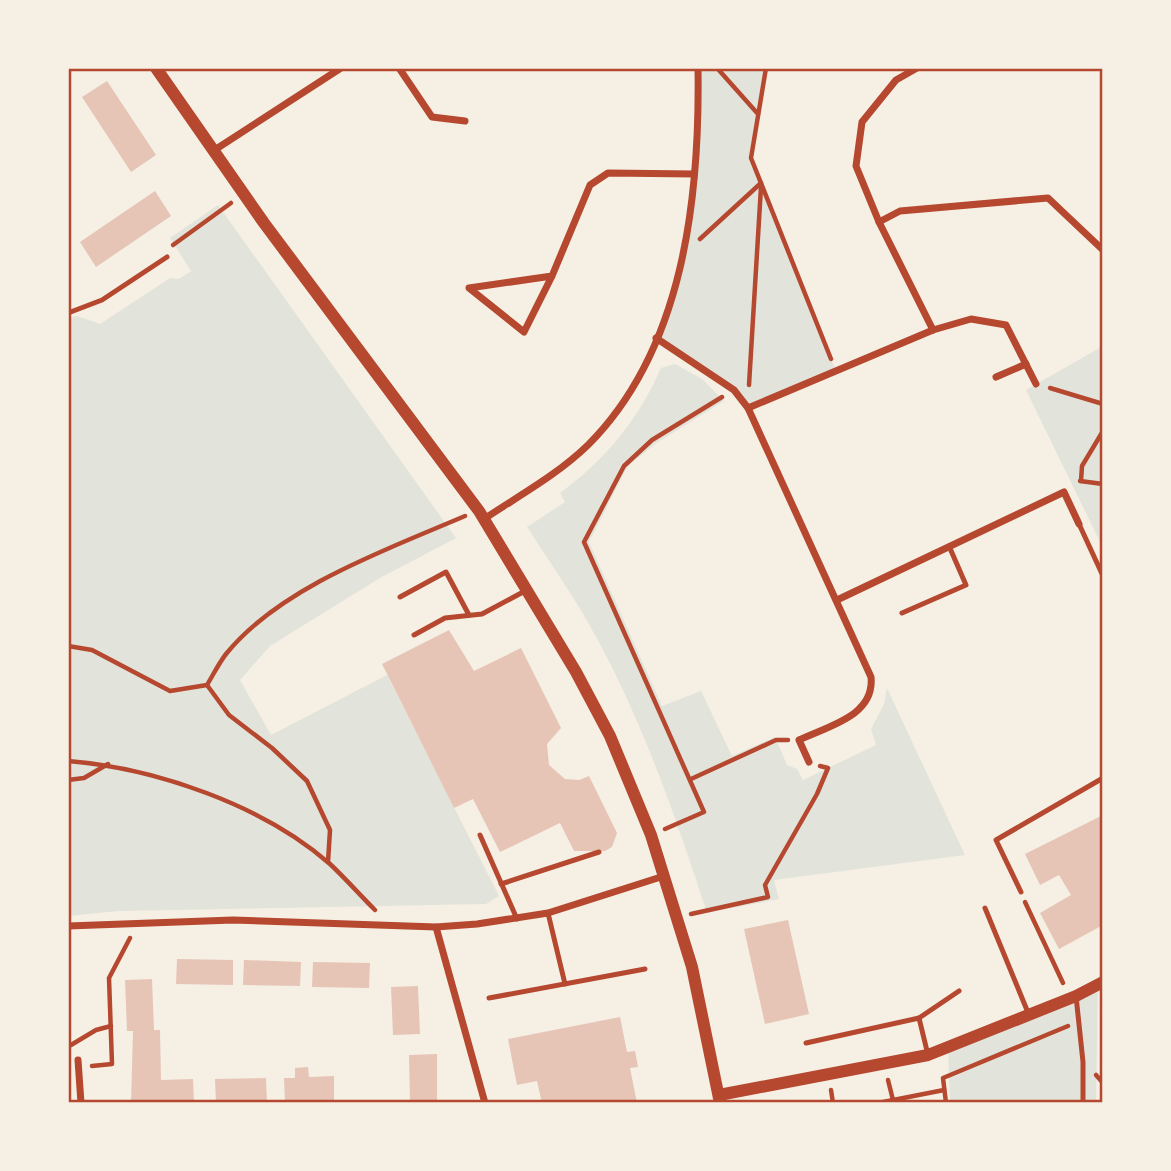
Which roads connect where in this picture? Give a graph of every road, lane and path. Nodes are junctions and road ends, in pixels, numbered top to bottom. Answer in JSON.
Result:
{"nodes":[{"id":1,"x":156,"y":68,"type":"edge"},
{"id":2,"x":341,"y":68,"type":"edge"},
{"id":3,"x":399,"y":68,"type":"edge"},
{"id":4,"x":698,"y":68,"type":"edge"},
{"id":5,"x":717,"y":68,"type":"edge"},
{"id":6,"x":766,"y":68,"type":"edge"},
{"id":7,"x":917,"y":68,"type":"edge"},
{"id":8,"x":758,"y":114,"type":"junction"},
{"id":9,"x":465,"y":121,"type":"dead end"},
{"id":10,"x":213,"y":151,"type":"junction"},
{"id":11,"x":694,"y":174,"type":"junction"},
{"id":12,"x":761,"y":183,"type":"junction"},
{"id":13,"x":243,"y":194,"type":"junction"},
{"id":14,"x":879,"y":222,"type":"junction"},
{"id":15,"x":1103,"y":250,"type":"edge"},
{"id":16,"x":685,"y":253,"type":"junction"},
{"id":17,"x":167,"y":257,"type":"joint"},
{"id":18,"x":552,"y":276,"type":"junction"},
{"id":19,"x":68,"y":313,"type":"edge"},
{"id":20,"x":933,"y":330,"type":"junction"},
{"id":21,"x":656,"y":338,"type":"junction"},
{"id":22,"x":1026,"y":364,"type":"junction"},
{"id":23,"x":835,"y":369,"type":"junction"},
{"id":24,"x":996,"y":377,"type":"dead end"},
{"id":25,"x":1036,"y":384,"type":"joint"},
{"id":26,"x":734,"y":390,"type":"junction"},
{"id":27,"x":1103,"y":404,"type":"edge"},
{"id":28,"x":748,"y":408,"type":"junction"},
{"id":29,"x":1103,"y":432,"type":"edge"},
{"id":30,"x":1081,"y":481,"type":"junction"},
{"id":31,"x":1103,"y":484,"type":"edge"},
{"id":32,"x":1064,"y":492,"type":"junction"},
{"id":33,"x":481,"y":515,"type":"junction"},
{"id":34,"x":1079,"y":524,"type":"joint"},
{"id":35,"x":949,"y":547,"type":"junction"},
{"id":36,"x":1103,"y":576,"type":"edge"},
{"id":37,"x":528,"y":590,"type":"junction"},
{"id":38,"x":400,"y":597,"type":"dead end"},
{"id":39,"x":836,"y":600,"type":"junction"},
{"id":40,"x":902,"y":614,"type":"dead end"},
{"id":41,"x":470,"y":615,"type":"junction"},
{"id":42,"x":414,"y":635,"type":"dead end"},
{"id":43,"x":68,"y":646,"type":"edge"},
{"id":44,"x":206,"y":685,"type":"junction"},
{"id":45,"x":799,"y":740,"type":"junction"},
{"id":46,"x":68,"y":761,"type":"edge"},
{"id":47,"x":809,"y":762,"type":"joint"},
{"id":48,"x":109,"y":764,"type":"junction"},
{"id":49,"x":1103,"y":778,"type":"edge"},
{"id":50,"x":691,"y":779,"type":"junction"},
{"id":51,"x":68,"y":780,"type":"edge"},
{"id":52,"x":480,"y":835,"type":"dead end"},
{"id":53,"x":651,"y":835,"type":"junction"},
{"id":54,"x":600,"y":852,"type":"dead end"},
{"id":55,"x":328,"y":862,"type":"junction"},
{"id":56,"x":664,"y":876,"type":"junction"},
{"id":57,"x":501,"y":884,"type":"junction"},
{"id":58,"x":1021,"y":892,"type":"joint"},
{"id":59,"x":985,"y":908,"type":"dead end"},
{"id":60,"x":548,"y":913,"type":"junction"},
{"id":61,"x":676,"y":917,"type":"junction"},
{"id":62,"x":517,"y":919,"type":"junction"},
{"id":63,"x":130,"y":923,"type":"junction"},
{"id":64,"x":68,"y":926,"type":"edge"},
{"id":65,"x":390,"y":926,"type":"junction"},
{"id":66,"x":436,"y":927,"type":"junction"},
{"id":67,"x":645,"y":969,"type":"dead end"},
{"id":68,"x":1103,"y":982,"type":"edge"},
{"id":69,"x":565,"y":984,"type":"junction"},
{"id":70,"x":960,"y":992,"type":"dead end"},
{"id":71,"x":1073,"y":997,"type":"junction"},
{"id":72,"x":489,"y":998,"type":"dead end"},
{"id":73,"x":1029,"y":1015,"type":"junction"},
{"id":74,"x":919,"y":1018,"type":"junction"},
{"id":75,"x":1079,"y":1022,"type":"junction"},
{"id":76,"x":111,"y":1026,"type":"junction"},
{"id":77,"x":806,"y":1043,"type":"dead end"},
{"id":78,"x":68,"y":1047,"type":"edge"},
{"id":79,"x":928,"y":1055,"type":"junction"},
{"id":80,"x":78,"y":1063,"type":"joint"},
{"id":81,"x":944,"y":1090,"type":"junction"},
{"id":82,"x":719,"y":1099,"type":"edge"},
{"id":83,"x":81,"y":1103,"type":"edge"},
{"id":84,"x":485,"y":1103,"type":"edge"},
{"id":85,"x":878,"y":1103,"type":"edge"},
{"id":86,"x":946,"y":1103,"type":"edge"},
{"id":87,"x":1083,"y":1103,"type":"edge"}],
"edges":[{"from":1,"to":10,"type":"street"},
{"from":2,"to":10,"type":"street"},
{"from":3,"to":9,"type":"street"},
{"from":4,"to":11,"type":"street"},
{"from":5,"to":8,"type":"path"},
{"from":6,"to":8,"type":"path"},
{"from":7,"to":14,"type":"street"},
{"from":8,"to":12,"type":"path"},
{"from":10,"to":13,"type":"street"},
{"from":11,"to":16,"type":"street"},
{"from":11,"to":18,"type":"street"},
{"from":12,"to":16,"type":"path"},
{"from":12,"to":23,"type":"path"},
{"from":12,"to":28,"type":"path"},
{"from":13,"to":17,"type":"path"},
{"from":13,"to":33,"type":"street"},
{"from":14,"to":15,"type":"street"},
{"from":14,"to":20,"type":"street"},
{"from":16,"to":21,"type":"street"},
{"from":17,"to":19,"type":"lane"},
{"from":18,"to":18,"type":"street"},
{"from":20,"to":22,"type":"street"},
{"from":20,"to":23,"type":"street"},
{"from":21,"to":26,"type":"street"},
{"from":21,"to":33,"type":"street"},
{"from":22,"to":24,"type":"street"},
{"from":22,"to":25,"type":"street"},
{"from":23,"to":28,"type":"street"},
{"from":25,"to":27,"type":"path"},
{"from":26,"to":28,"type":"street"},
{"from":26,"to":50,"type":"path"},
{"from":28,"to":39,"type":"street"},
{"from":29,"to":30,"type":"path"},
{"from":30,"to":31,"type":"path"},
{"from":30,"to":32,"type":"path"},
{"from":32,"to":34,"type":"street"},
{"from":32,"to":35,"type":"street"},
{"from":33,"to":37,"type":"street"},
{"from":33,"to":44,"type":"path"},
{"from":34,"to":36,"type":"lane"},
{"from":35,"to":39,"type":"street"},
{"from":35,"to":40,"type":"lane"},
{"from":37,"to":41,"type":"lane"},
{"from":37,"to":53,"type":"street"},
{"from":38,"to":41,"type":"lane"},
{"from":39,"to":45,"type":"street"},
{"from":41,"to":42,"type":"lane"},
{"from":43,"to":44,"type":"path"},
{"from":44,"to":55,"type":"path"},
{"from":45,"to":47,"type":"street"},
{"from":45,"to":50,"type":"path"},
{"from":46,"to":48,"type":"path"},
{"from":47,"to":61,"type":"path"},
{"from":48,"to":51,"type":"path"},
{"from":48,"to":55,"type":"path"},
{"from":49,"to":58,"type":"lane"},
{"from":50,"to":53,"type":"path"},
{"from":52,"to":57,"type":"lane"},
{"from":53,"to":56,"type":"street"},
{"from":54,"to":57,"type":"lane"},
{"from":55,"to":65,"type":"path"},
{"from":56,"to":60,"type":"street"},
{"from":56,"to":61,"type":"street"},
{"from":57,"to":62,"type":"lane"},
{"from":58,"to":71,"type":"path"},
{"from":59,"to":73,"type":"lane"},
{"from":60,"to":62,"type":"street"},
{"from":60,"to":69,"type":"lane"},
{"from":61,"to":82,"type":"street"},
{"from":62,"to":66,"type":"street"},
{"from":63,"to":64,"type":"street"},
{"from":63,"to":65,"type":"street"},
{"from":63,"to":76,"type":"path"},
{"from":65,"to":66,"type":"street"},
{"from":66,"to":84,"type":"street"},
{"from":67,"to":69,"type":"lane"},
{"from":68,"to":71,"type":"street"},
{"from":69,"to":72,"type":"lane"},
{"from":70,"to":74,"type":"lane"},
{"from":71,"to":73,"type":"street"},
{"from":71,"to":75,"type":"lane"},
{"from":73,"to":79,"type":"street"},
{"from":74,"to":77,"type":"lane"},
{"from":74,"to":79,"type":"lane"},
{"from":75,"to":81,"type":"path"},
{"from":75,"to":87,"type":"lane"},
{"from":76,"to":78,"type":"path"},
{"from":76,"to":80,"type":"path"},
{"from":79,"to":82,"type":"street"},
{"from":80,"to":83,"type":"street"},
{"from":81,"to":85,"type":"path"},
{"from":81,"to":86,"type":"path"}]}
